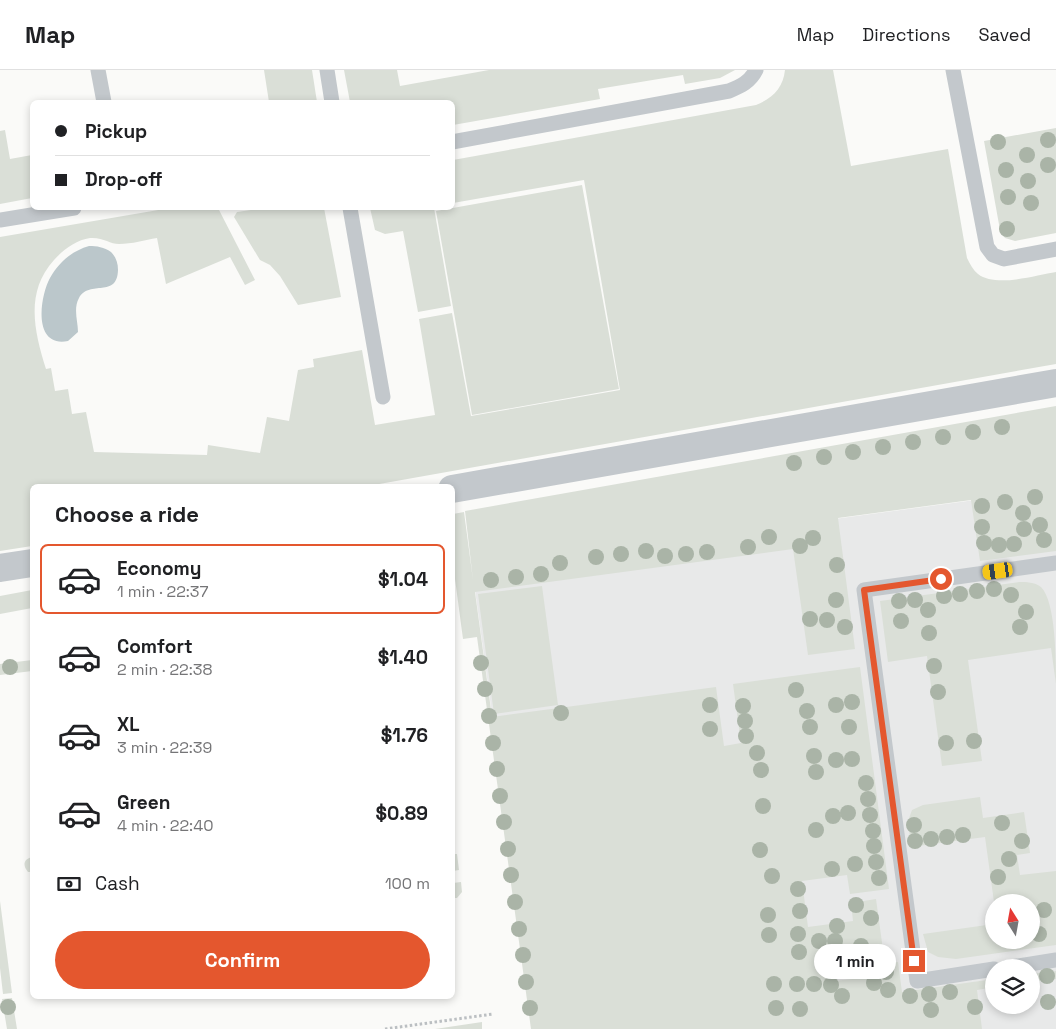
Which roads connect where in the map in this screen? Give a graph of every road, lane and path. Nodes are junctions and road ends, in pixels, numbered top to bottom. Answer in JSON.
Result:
{"nodes":[{"id":1,"x":98,"y":70,"type":"edge"},
{"id":2,"x":327,"y":70,"type":"edge"},
{"id":3,"x":756,"y":70,"type":"edge"},
{"id":4,"x":953,"y":70,"type":"edge"},
{"id":5,"x":104,"y":100,"type":"edge"},
{"id":6,"x":332,"y":100,"type":"edge"},
{"id":7,"x":455,"y":141,"type":"edge"},
{"id":8,"x":62,"y":210,"type":"edge"},
{"id":9,"x":350,"y":210,"type":"edge"},
{"id":10,"x":0,"y":220,"type":"edge"},
{"id":11,"x":1056,"y":249,"type":"edge"},
{"id":12,"x":1056,"y":383,"type":"edge"},
{"id":13,"x":383,"y":397,"type":"dead end"},
{"id":14,"x":455,"y":488,"type":"edge"},
{"id":15,"x":30,"y":563,"type":"edge"},
{"id":16,"x":1056,"y":563,"type":"edge"},
{"id":17,"x":0,"y":568,"type":"edge"},
{"id":18,"x":1056,"y":960,"type":"edge"},
{"id":19,"x":1040,"y":963,"type":"edge"},
{"id":20,"x":985,"y":970,"type":"edge"},
{"id":21,"x":493,"y":1014,"type":"dead end"},
{"id":22,"x":385,"y":1029,"type":"edge"}],
"edges":[{"from":1,"to":5,"type":"lane"},
{"from":2,"to":6,"type":"lane"},
{"from":3,"to":7,"type":"lane"},
{"from":4,"to":11,"type":"lane"},
{"from":8,"to":10,"type":"lane"},
{"from":9,"to":13,"type":"lane"},
{"from":12,"to":14,"type":"street"},
{"from":15,"to":17,"type":"street"},
{"from":16,"to":20,"type":"lane"},
{"from":18,"to":19,"type":"lane"},
{"from":21,"to":22,"type":"path"}]}
